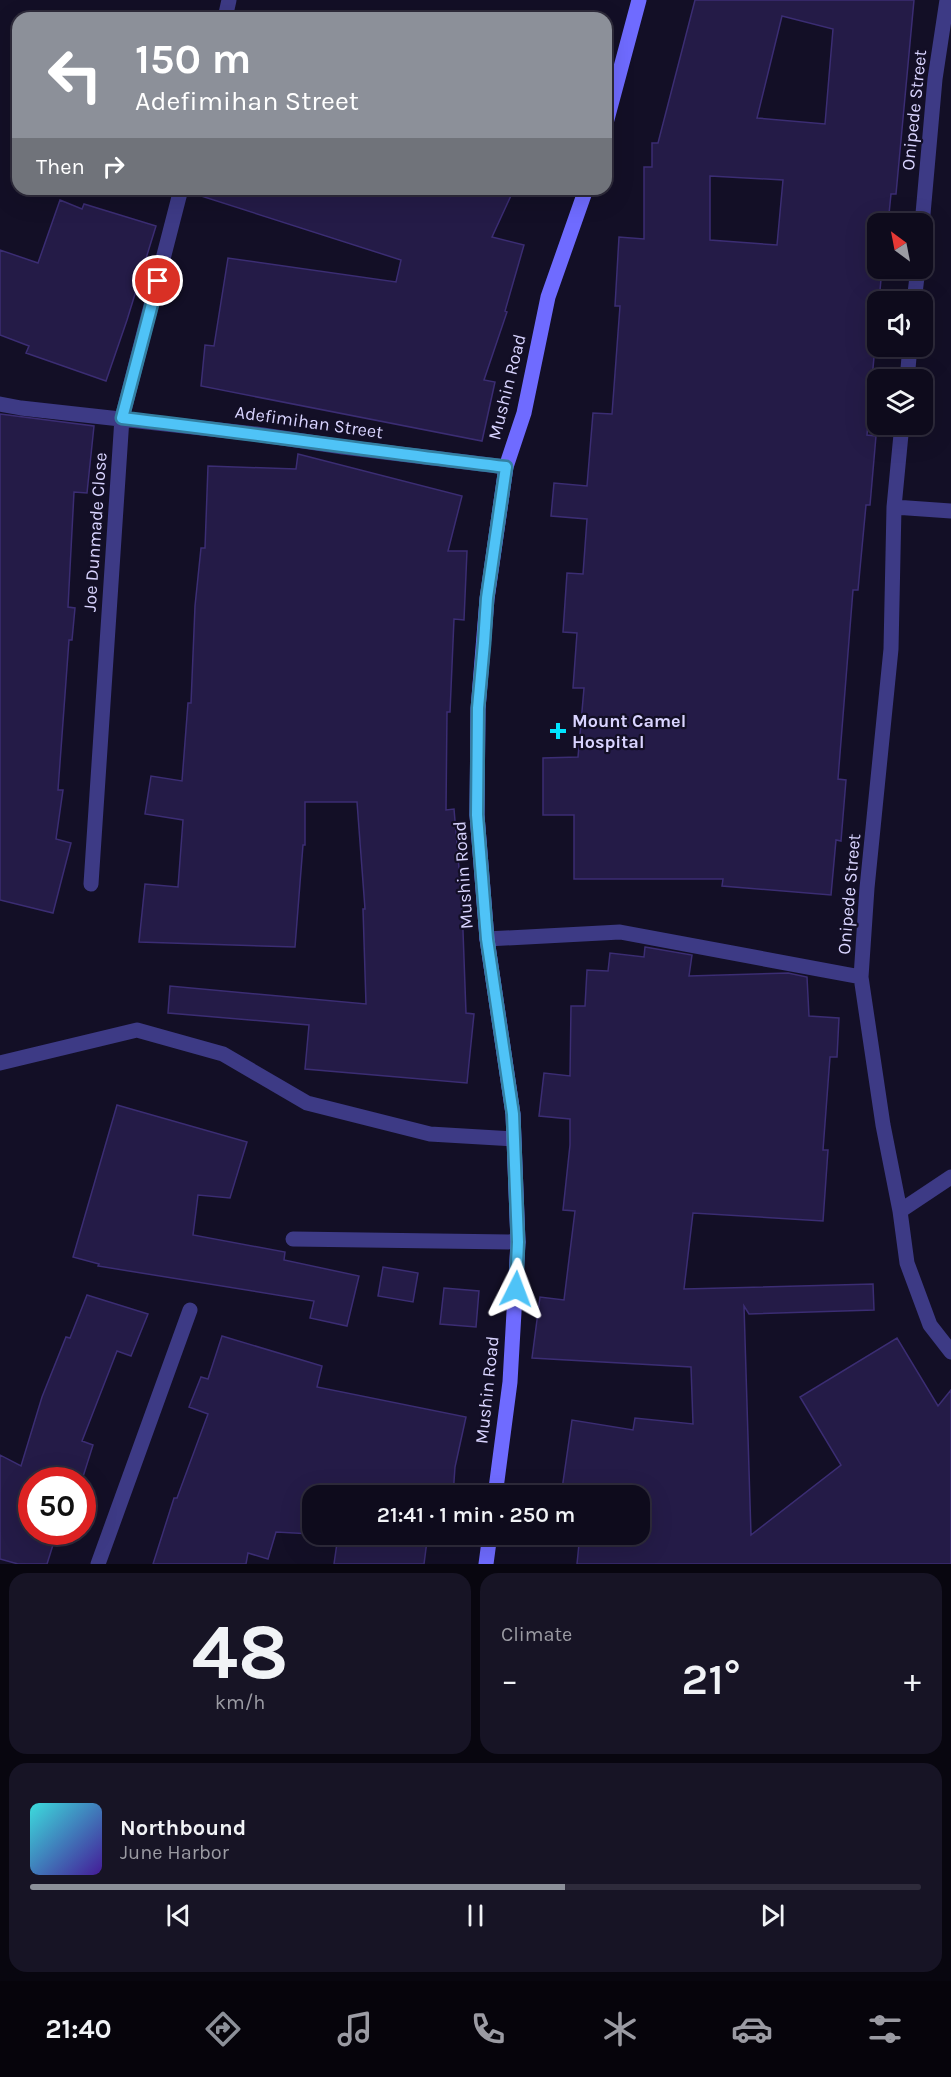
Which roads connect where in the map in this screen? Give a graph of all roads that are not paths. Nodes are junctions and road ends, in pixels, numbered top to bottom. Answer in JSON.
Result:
{"nodes":[{"id":1,"x":639,"y":0,"type":"edge"},
{"id":2,"x":947,"y":0,"type":"edge"},
{"id":3,"x":943,"y":79,"type":"edge"},
{"id":4,"x":612,"y":101,"type":"edge"},
{"id":5,"x":179,"y":195,"type":"edge"},
{"id":6,"x":584,"y":195,"type":"edge"},
{"id":7,"x":924,"y":213,"type":"edge"},
{"id":8,"x":0,"y":404,"type":"edge"},
{"id":9,"x":122,"y":418,"type":"junction"},
{"id":10,"x":901,"y":435,"type":"edge"},
{"id":11,"x":506,"y":467,"type":"junction"},
{"id":12,"x":894,"y":507,"type":"junction"},
{"id":13,"x":951,"y":511,"type":"edge"},
{"id":14,"x":91,"y":884,"type":"dead end"},
{"id":15,"x":487,"y":939,"type":"junction"},
{"id":16,"x":861,"y":977,"type":"junction"},
{"id":17,"x":0,"y":1063,"type":"edge"},
{"id":18,"x":513,"y":1139,"type":"junction"},
{"id":19,"x":951,"y":1177,"type":"edge"},
{"id":20,"x":900,"y":1211,"type":"junction"},
{"id":21,"x":293,"y":1239,"type":"dead end"},
{"id":22,"x":518,"y":1242,"type":"junction"},
{"id":23,"x":190,"y":1310,"type":"dead end"},
{"id":24,"x":951,"y":1352,"type":"edge"},
{"id":25,"x":496,"y":1485,"type":"edge"},
{"id":26,"x":489,"y":1545,"type":"edge"},
{"id":27,"x":98,"y":1564,"type":"edge"},
{"id":28,"x":486,"y":1564,"type":"edge"}],
"edges":[{"from":1,"to":4,"type":"main road"},
{"from":2,"to":3,"type":"street","name":"Onipede Street"},
{"from":3,"to":7,"type":"street","name":"Onipede Street"},
{"from":5,"to":9,"type":"street","name":"Joe Dunmade Close"},
{"from":6,"to":11,"type":"main road","name":"Mushin Road"},
{"from":8,"to":9,"type":"street","name":"Adefimihan Street"},
{"from":9,"to":11,"type":"street","name":"Adefimihan Street"},
{"from":9,"to":14,"type":"street","name":"Joe Dunmade Close"},
{"from":10,"to":12,"type":"street","name":"Onipede Street"},
{"from":11,"to":15,"type":"main road","name":"Mushin Road"},
{"from":12,"to":13,"type":"street"},
{"from":12,"to":16,"type":"street","name":"Onipede Street"},
{"from":15,"to":16,"type":"street"},
{"from":15,"to":18,"type":"main road","name":"Mushin Road"},
{"from":16,"to":20,"type":"street","name":"Onipede Street"},
{"from":17,"to":18,"type":"street"},
{"from":18,"to":22,"type":"main road","name":"Mushin Road"},
{"from":19,"to":20,"type":"street"},
{"from":20,"to":24,"type":"street","name":"Onipede Street"},
{"from":21,"to":22,"type":"street"},
{"from":22,"to":25,"type":"main road","name":"Mushin Road"},
{"from":23,"to":27,"type":"street"},
{"from":26,"to":28,"type":"main road"}]}
